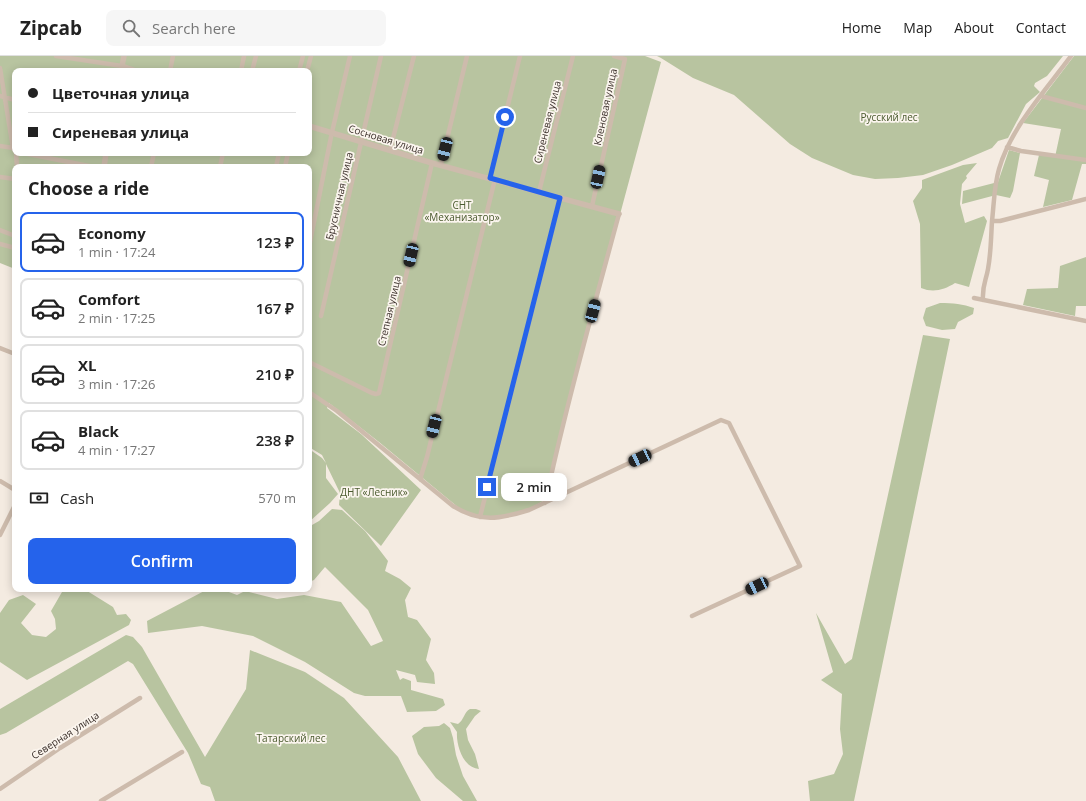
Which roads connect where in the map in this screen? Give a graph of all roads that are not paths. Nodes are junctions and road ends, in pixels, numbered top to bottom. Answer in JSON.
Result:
{"nodes":[{"id":1,"x":56,"y":56,"type":"edge"},
{"id":2,"x":124,"y":56,"type":"edge"},
{"id":3,"x":173,"y":56,"type":"edge"},
{"id":4,"x":244,"y":56,"type":"edge"},
{"id":5,"x":256,"y":56,"type":"edge"},
{"id":6,"x":303,"y":56,"type":"edge"},
{"id":7,"x":311,"y":56,"type":"edge"},
{"id":8,"x":350,"y":56,"type":"edge"},
{"id":9,"x":381,"y":56,"type":"edge"},
{"id":10,"x":414,"y":56,"type":"edge"},
{"id":11,"x":467,"y":56,"type":"edge"},
{"id":12,"x":520,"y":56,"type":"edge"},
{"id":13,"x":573,"y":56,"type":"edge"},
{"id":14,"x":614,"y":56,"type":"edge"},
{"id":15,"x":1072,"y":56,"type":"edge"},
{"id":16,"x":0,"y":68,"type":"edge"},
{"id":17,"x":117,"y":68,"type":"edge"},
{"id":18,"x":122,"y":68,"type":"edge"},
{"id":19,"x":171,"y":68,"type":"edge"},
{"id":20,"x":242,"y":68,"type":"edge"},
{"id":21,"x":253,"y":68,"type":"edge"},
{"id":22,"x":300,"y":68,"type":"edge"},
{"id":23,"x":308,"y":68,"type":"edge"},
{"id":24,"x":1041,"y":96,"type":"junction"},
{"id":25,"x":2,"y":97,"type":"edge"},
{"id":26,"x":12,"y":99,"type":"edge"},
{"id":27,"x":1086,"y":108,"type":"edge"},
{"id":28,"x":312,"y":127,"type":"edge"},
{"id":29,"x":332,"y":132,"type":"junction"},
{"id":30,"x":12,"y":139,"type":"edge"},
{"id":31,"x":361,"y":141,"type":"junction"},
{"id":32,"x":0,"y":146,"type":"edge"},
{"id":33,"x":1007,"y":147,"type":"junction"},
{"id":34,"x":12,"y":150,"type":"edge"},
{"id":35,"x":390,"y":150,"type":"junction"},
{"id":36,"x":38,"y":156,"type":"edge"},
{"id":37,"x":1086,"y":160,"type":"edge"},
{"id":38,"x":432,"y":162,"type":"junction"},
{"id":39,"x":79,"y":164,"type":"edge"},
{"id":40,"x":441,"y":164,"type":"junction"},
{"id":41,"x":0,"y":177,"type":"edge"},
{"id":42,"x":12,"y":179,"type":"edge"},
{"id":43,"x":492,"y":179,"type":"junction"},
{"id":44,"x":539,"y":192,"type":"junction"},
{"id":45,"x":560,"y":198,"type":"junction"},
{"id":46,"x":1086,"y":199,"type":"edge"},
{"id":47,"x":592,"y":206,"type":"junction"},
{"id":48,"x":619,"y":214,"type":"joint"},
{"id":49,"x":992,"y":221,"type":"junction"},
{"id":50,"x":0,"y":230,"type":"edge"},
{"id":51,"x":312,"y":232,"type":"edge"},
{"id":52,"x":12,"y":235,"type":"edge"},
{"id":53,"x":0,"y":244,"type":"edge"},
{"id":54,"x":12,"y":247,"type":"edge"},
{"id":55,"x":974,"y":298,"type":"dead end"},
{"id":56,"x":983,"y":300,"type":"junction"},
{"id":57,"x":321,"y":316,"type":"dead end"},
{"id":58,"x":1086,"y":321,"type":"edge"},
{"id":59,"x":0,"y":348,"type":"edge"},
{"id":60,"x":12,"y":353,"type":"edge"},
{"id":61,"x":312,"y":363,"type":"edge"},
{"id":62,"x":312,"y":394,"type":"edge"},
{"id":63,"x":421,"y":480,"type":"junction"},
{"id":64,"x":0,"y":481,"type":"edge"},
{"id":65,"x":12,"y":488,"type":"edge"},
{"id":66,"x":545,"y":503,"type":"junction"},
{"id":67,"x":12,"y":510,"type":"edge"},
{"id":68,"x":480,"y":517,"type":"junction"},
{"id":69,"x":0,"y":534,"type":"edge"},
{"id":70,"x":692,"y":616,"type":"dead end"},
{"id":71,"x":140,"y":698,"type":"dead end"},
{"id":72,"x":182,"y":752,"type":"dead end"},
{"id":73,"x":0,"y":789,"type":"edge"},
{"id":74,"x":101,"y":801,"type":"edge"}],
"edges":[{"from":1,"to":17,"type":"street"},
{"from":2,"to":18,"type":"street"},
{"from":3,"to":19,"type":"street"},
{"from":4,"to":20,"type":"street"},
{"from":5,"to":21,"type":"street"},
{"from":6,"to":22,"type":"street"},
{"from":7,"to":23,"type":"street"},
{"from":8,"to":29,"type":"street"},
{"from":9,"to":31,"type":"street","name":"Брусничная улица"},
{"from":10,"to":35,"type":"street"},
{"from":11,"to":40,"type":"street"},
{"from":12,"to":43,"type":"street"},
{"from":13,"to":44,"type":"street","name":"Сиреневая улица"},
{"from":14,"to":47,"type":"street","name":"Кленовая улица"},
{"from":15,"to":24,"type":"street"},
{"from":16,"to":25,"type":"street"},
{"from":24,"to":27,"type":"street"},
{"from":24,"to":33,"type":"street"},
{"from":25,"to":26,"type":"street"},
{"from":25,"to":30,"type":"street"},
{"from":28,"to":29,"type":"street","name":"Сосновая улица"},
{"from":29,"to":31,"type":"street","name":"Сосновая улица"},
{"from":29,"to":51,"type":"street"},
{"from":31,"to":35,"type":"street","name":"Сосновая улица"},
{"from":31,"to":57,"type":"street","name":"Брусничная улица"},
{"from":32,"to":34,"type":"street"},
{"from":33,"to":37,"type":"street"},
{"from":33,"to":49,"type":"street"},
{"from":35,"to":38,"type":"street","name":"Сосновая улица"},
{"from":36,"to":39,"type":"street"},
{"from":38,"to":40,"type":"street","name":"Сосновая улица"},
{"from":38,"to":61,"type":"street","name":"Степная улица"},
{"from":40,"to":43,"type":"street","name":"Сосновая улица"},
{"from":41,"to":42,"type":"street"},
{"from":43,"to":44,"type":"street","name":"Сосновая улица"},
{"from":43,"to":63,"type":"street"},
{"from":44,"to":45,"type":"street","name":"Сосновая улица"},
{"from":45,"to":47,"type":"street","name":"Сосновая улица"},
{"from":45,"to":68,"type":"street"},
{"from":46,"to":49,"type":"street"},
{"from":47,"to":48,"type":"street","name":"Сосновая улица"},
{"from":48,"to":66,"type":"street"},
{"from":49,"to":56,"type":"street"},
{"from":50,"to":52,"type":"street"},
{"from":53,"to":54,"type":"street"},
{"from":55,"to":56,"type":"street"},
{"from":56,"to":58,"type":"street"},
{"from":59,"to":60,"type":"street"},
{"from":62,"to":63,"type":"street"},
{"from":63,"to":68,"type":"street"},
{"from":64,"to":65,"type":"street"},
{"from":66,"to":68,"type":"street"},
{"from":66,"to":70,"type":"street"},
{"from":67,"to":69,"type":"street"},
{"from":71,"to":73,"type":"street","name":"Северная улица"},
{"from":72,"to":74,"type":"street"}]}
